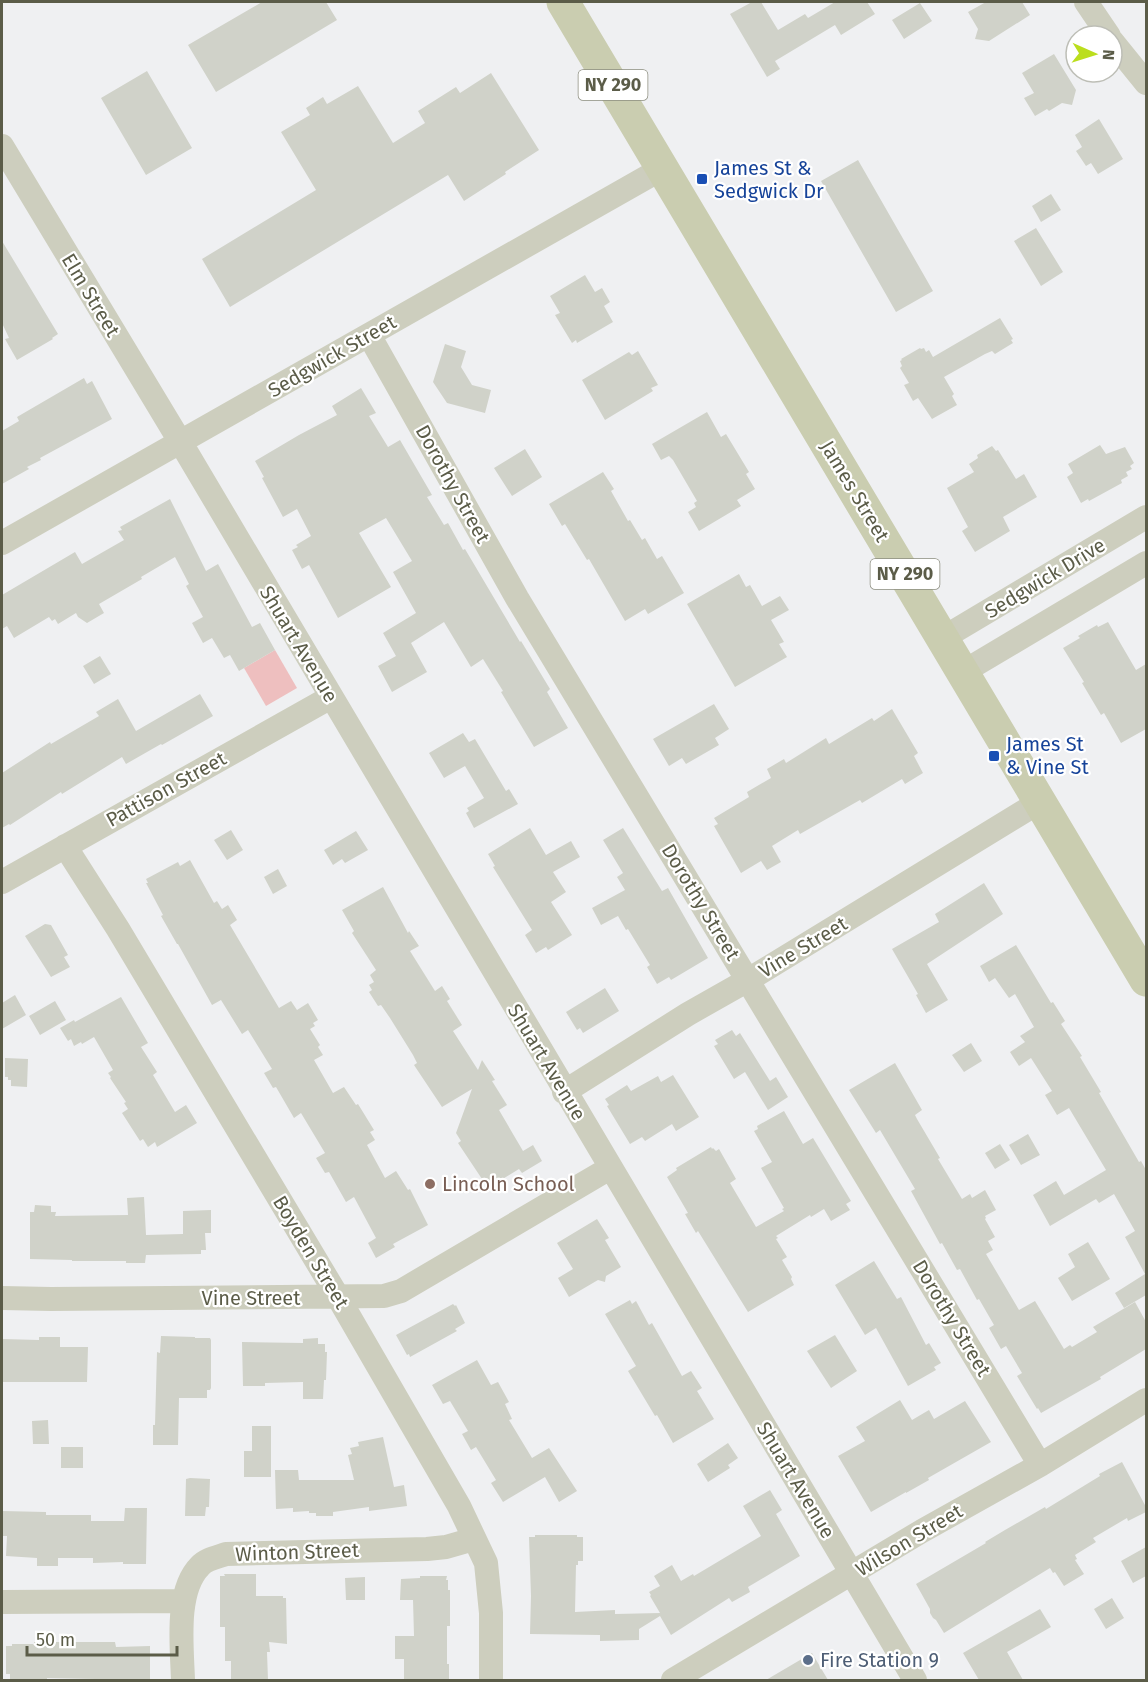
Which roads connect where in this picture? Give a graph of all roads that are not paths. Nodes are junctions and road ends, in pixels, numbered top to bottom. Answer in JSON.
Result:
{"nodes":[{"id":1,"x":563,"y":2,"type":"edge"},
{"id":2,"x":1086,"y":2,"type":"edge"},
{"id":3,"x":1101,"y":24,"type":"edge"},
{"id":4,"x":1124,"y":56,"type":"edge"},
{"id":5,"x":1146,"y":83,"type":"edge"},
{"id":6,"x":2,"y":146,"type":"edge"},
{"id":7,"x":663,"y":168,"type":"junction"},
{"id":8,"x":369,"y":335,"type":"junction"},
{"id":9,"x":181,"y":443,"type":"junction"},
{"id":10,"x":1146,"y":517,"type":"edge"},
{"id":11,"x":2,"y":543,"type":"edge"},
{"id":12,"x":1098,"y":547,"type":"junction"},
{"id":13,"x":1146,"y":563,"type":"edge"},
{"id":14,"x":1120,"y":579,"type":"junction"},
{"id":15,"x":943,"y":638,"type":"junction"},
{"id":16,"x":963,"y":672,"type":"junction"},
{"id":17,"x":331,"y":697,"type":"junction"},
{"id":18,"x":1041,"y":801,"type":"junction"},
{"id":19,"x":65,"y":846,"type":"junction"},
{"id":20,"x":2,"y":882,"type":"edge"},
{"id":21,"x":748,"y":980,"type":"junction"},
{"id":22,"x":1146,"y":980,"type":"edge"},
{"id":23,"x":564,"y":1092,"type":"junction"},
{"id":24,"x":610,"y":1168,"type":"junction"},
{"id":25,"x":338,"y":1297,"type":"junction"},
{"id":26,"x":2,"y":1298,"type":"edge"},
{"id":27,"x":1146,"y":1400,"type":"edge"},
{"id":28,"x":1040,"y":1465,"type":"junction"},
{"id":29,"x":474,"y":1539,"type":"junction"},
{"id":30,"x":851,"y":1574,"type":"junction"},
{"id":31,"x":184,"y":1601,"type":"junction"},
{"id":32,"x":2,"y":1602,"type":"edge"},
{"id":33,"x":183,"y":1680,"type":"edge"},
{"id":34,"x":491,"y":1680,"type":"edge"},
{"id":35,"x":673,"y":1680,"type":"edge"},
{"id":36,"x":915,"y":1680,"type":"edge"}],
"edges":[{"from":1,"to":7,"type":"main road","name":"James Street","number":"NY 290"},
{"from":2,"to":3,"type":"street"},
{"from":4,"to":5,"type":"street"},
{"from":6,"to":9,"type":"street","name":"Elm Street"},
{"from":7,"to":8,"type":"street","name":"Sedgwick Street"},
{"from":7,"to":15,"type":"main road","name":"James Street","number":"NY 290"},
{"from":8,"to":9,"type":"street","name":"Sedgwick Street"},
{"from":8,"to":21,"type":"street","name":"Dorothy Street"},
{"from":9,"to":11,"type":"street","name":"Sedgwick Street"},
{"from":9,"to":17,"type":"street","name":"Shuart Avenue"},
{"from":10,"to":12,"type":"street","name":"Sedgwick Drive"},
{"from":12,"to":14,"type":"street"},
{"from":12,"to":15,"type":"street","name":"Sedgwick Drive"},
{"from":13,"to":14,"type":"street","name":"Sedgwick Drive"},
{"from":14,"to":16,"type":"street","name":"Sedgwick Drive"},
{"from":15,"to":16,"type":"main road","name":"James Street","number":"NY 290"},
{"from":16,"to":18,"type":"main road","name":"James Street","number":"NY 290"},
{"from":17,"to":19,"type":"street","name":"Pattison Street"},
{"from":17,"to":23,"type":"street","name":"Shuart Avenue"},
{"from":18,"to":21,"type":"street","name":"Vine Street"},
{"from":18,"to":22,"type":"main road","name":"James Street","number":"NY 290"},
{"from":19,"to":20,"type":"street","name":"Pattison Street"},
{"from":19,"to":25,"type":"street","name":"Boyden Street"},
{"from":21,"to":23,"type":"street","name":"Vine Street"},
{"from":21,"to":28,"type":"street","name":"Dorothy Street"},
{"from":23,"to":24,"type":"street","name":"Shuart Avenue"},
{"from":24,"to":25,"type":"street","name":"Vine Street"},
{"from":24,"to":30,"type":"street","name":"Shuart Avenue"},
{"from":25,"to":26,"type":"street","name":"Vine Street"},
{"from":25,"to":29,"type":"street","name":"Boyden Street"},
{"from":27,"to":28,"type":"street","name":"Wilson Street"},
{"from":28,"to":30,"type":"street","name":"Wilson Street"},
{"from":29,"to":31,"type":"street","name":"Winton Street"},
{"from":29,"to":34,"type":"street","name":"Boyden Street"},
{"from":30,"to":35,"type":"street","name":"Wilson Street"},
{"from":30,"to":36,"type":"street","name":"Shuart Avenue"},
{"from":31,"to":32,"type":"street"},
{"from":31,"to":33,"type":"street","name":"Winton Street"}]}
